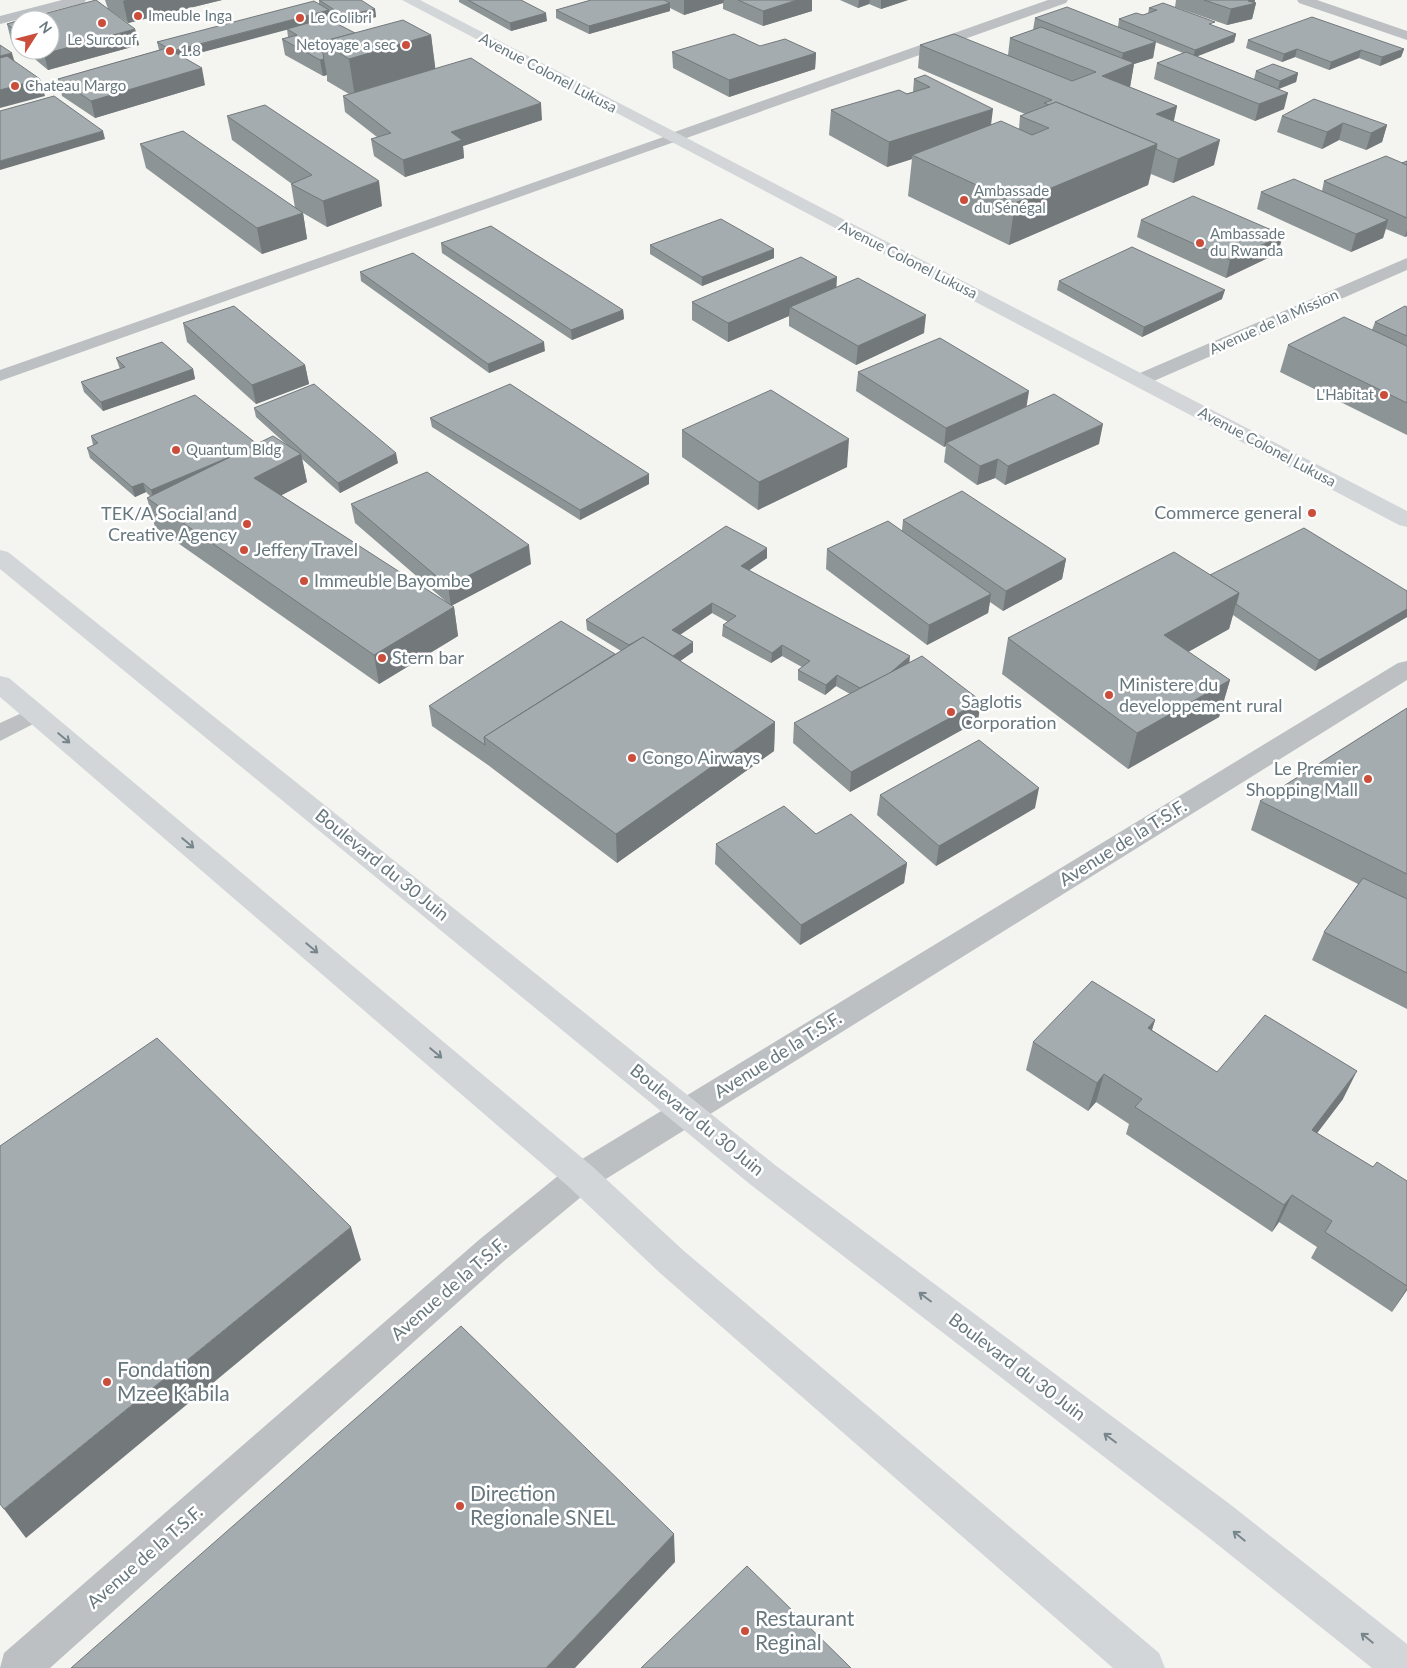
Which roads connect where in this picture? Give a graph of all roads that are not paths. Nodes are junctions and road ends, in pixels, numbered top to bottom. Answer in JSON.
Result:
{"nodes":[{"id":1,"x":79,"y":0,"type":"edge"},
{"id":2,"x":408,"y":0,"type":"edge"},
{"id":3,"x":1061,"y":0,"type":"edge"},
{"id":4,"x":1304,"y":0,"type":"edge"},
{"id":5,"x":0,"y":20,"type":"edge"},
{"id":6,"x":1407,"y":36,"type":"edge"},
{"id":7,"x":672,"y":138,"type":"junction"},
{"id":8,"x":1407,"y":263,"type":"edge"},
{"id":9,"x":0,"y":376,"type":"edge"},
{"id":10,"x":1140,"y":380,"type":"junction"},
{"id":11,"x":1407,"y":520,"type":"edge"},
{"id":12,"x":0,"y":557,"type":"edge"},
{"id":13,"x":1407,"y":669,"type":"edge"},
{"id":14,"x":0,"y":684,"type":"edge"},
{"id":15,"x":35,"y":714,"type":"junction"},
{"id":16,"x":0,"y":732,"type":"edge"},
{"id":17,"x":686,"y":1111,"type":"junction"},
{"id":18,"x":581,"y":1177,"type":"junction"},
{"id":19,"x":19,"y":1668,"type":"edge"},
{"id":20,"x":1144,"y":1668,"type":"edge"},
{"id":21,"x":1405,"y":1668,"type":"edge"}],
"edges":[{"from":1,"to":5,"type":"street"},
{"from":2,"to":7,"type":"main road","name":"Avenue Colonel Lukusa"},
{"from":3,"to":7,"type":"street"},
{"from":4,"to":6,"type":"street"},
{"from":7,"to":9,"type":"lane"},
{"from":7,"to":10,"type":"main road","name":"Avenue Colonel Lukusa"},
{"from":8,"to":10,"type":"street","name":"Avenue de la Mission"},
{"from":10,"to":11,"type":"main road","name":"Avenue Colonel Lukusa"},
{"from":12,"to":17,"type":"main road","name":"Boulevard du 30 Juin"},
{"from":13,"to":17,"type":"street","name":"Avenue de la T.S.F."},
{"from":14,"to":15,"type":"main road"},
{"from":15,"to":16,"type":"lane"},
{"from":15,"to":18,"type":"main road","one_way":true},
{"from":17,"to":18,"type":"street","name":"Avenue de la T.S.F."},
{"from":21,"to":17,"type":"main road","name":"Boulevard du 30 Juin","one_way":true},
{"from":18,"to":19,"type":"street","name":"Avenue de la T.S.F."},
{"from":18,"to":20,"type":"main road"}]}
